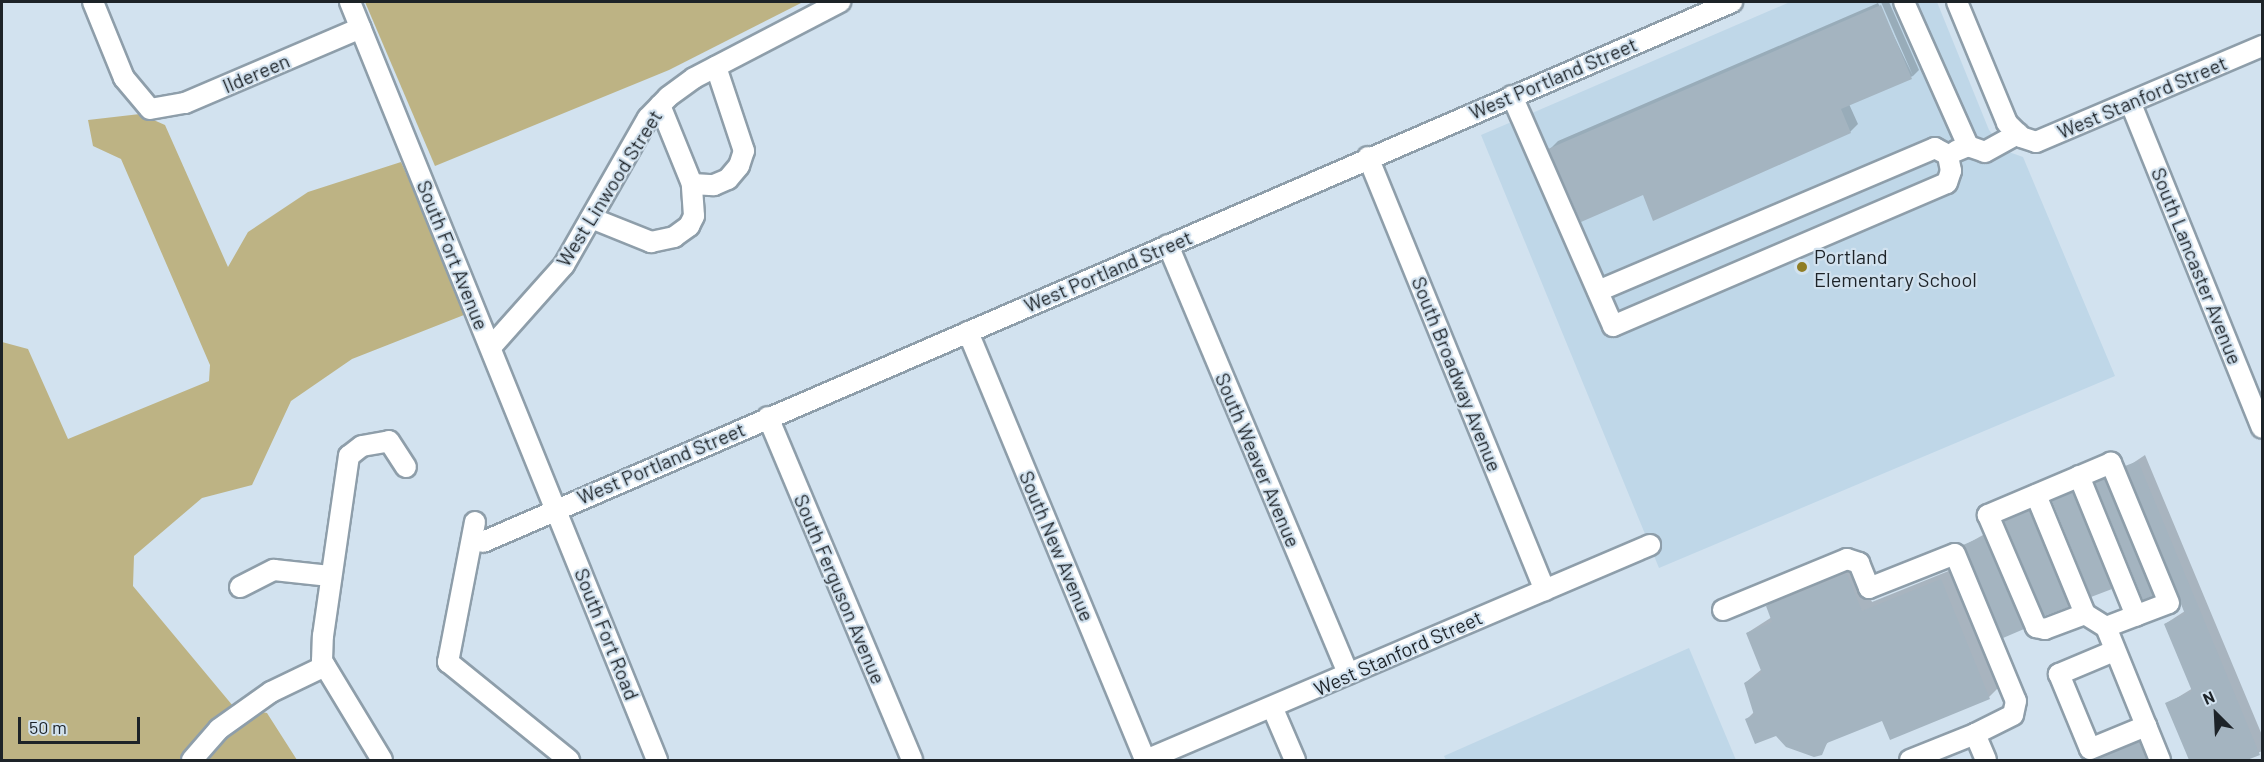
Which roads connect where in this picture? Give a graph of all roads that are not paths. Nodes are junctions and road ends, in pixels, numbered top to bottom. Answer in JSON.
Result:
{"nodes":[{"id":1,"x":93,"y":2,"type":"edge"},
{"id":2,"x":350,"y":2,"type":"edge"},
{"id":3,"x":840,"y":2,"type":"edge"},
{"id":4,"x":1732,"y":2,"type":"edge"},
{"id":5,"x":1904,"y":2,"type":"edge"},
{"id":6,"x":1957,"y":2,"type":"edge"},
{"id":7,"x":1694,"y":9,"type":"edge"},
{"id":8,"x":361,"y":28,"type":"junction"},
{"id":9,"x":2262,"y":46,"type":"edge"},
{"id":10,"x":716,"y":67,"type":"junction"},
{"id":11,"x":1512,"y":96,"type":"junction"},
{"id":12,"x":2131,"y":104,"type":"junction"},
{"id":13,"x":660,"y":105,"type":"junction"},
{"id":14,"x":2019,"y":136,"type":"junction"},
{"id":15,"x":1968,"y":146,"type":"junction"},
{"id":16,"x":1948,"y":155,"type":"junction"},
{"id":17,"x":1368,"y":157,"type":"junction"},
{"id":18,"x":692,"y":183,"type":"junction"},
{"id":19,"x":591,"y":218,"type":"junction"},
{"id":20,"x":1168,"y":245,"type":"junction"},
{"id":21,"x":1598,"y":291,"type":"junction"},
{"id":22,"x":968,"y":332,"type":"junction"},
{"id":23,"x":491,"y":347,"type":"junction"},
{"id":24,"x":768,"y":417,"type":"junction"},
{"id":25,"x":2262,"y":428,"type":"edge"},
{"id":26,"x":406,"y":467,"type":"dead end"},
{"id":27,"x":2079,"y":476,"type":"junction"},
{"id":28,"x":2036,"y":495,"type":"junction"},
{"id":29,"x":556,"y":508,"type":"junction"},
{"id":30,"x":475,"y":522,"type":"dead end"},
{"id":31,"x":483,"y":542,"type":"dead end"},
{"id":32,"x":1650,"y":545,"type":"dead end"},
{"id":33,"x":330,"y":576,"type":"junction"},
{"id":34,"x":240,"y":587,"type":"dead end"},
{"id":35,"x":1545,"y":590,"type":"junction"},
{"id":36,"x":1723,"y":610,"type":"dead end"},
{"id":37,"x":2085,"y":614,"type":"junction"},
{"id":38,"x":2136,"y":616,"type":"junction"},
{"id":39,"x":2106,"y":627,"type":"junction"},
{"id":40,"x":2114,"y":651,"type":"junction"},
{"id":41,"x":325,"y":666,"type":"junction"},
{"id":42,"x":1348,"y":674,"type":"junction"},
{"id":43,"x":1273,"y":709,"type":"junction"},
{"id":44,"x":2146,"y":726,"type":"junction"},
{"id":45,"x":1975,"y":734,"type":"junction"},
{"id":46,"x":192,"y":760,"type":"edge"},
{"id":47,"x":382,"y":760,"type":"edge"},
{"id":48,"x":569,"y":760,"type":"edge"},
{"id":49,"x":657,"y":760,"type":"edge"},
{"id":50,"x":912,"y":760,"type":"edge"},
{"id":51,"x":1146,"y":760,"type":"edge"},
{"id":52,"x":1295,"y":760,"type":"edge"},
{"id":53,"x":1910,"y":760,"type":"edge"},
{"id":54,"x":1986,"y":760,"type":"edge"},
{"id":55,"x":2160,"y":760,"type":"edge"}],
"edges":[{"from":1,"to":8,"type":"street","name":"Ildereen"},
{"from":2,"to":8,"type":"street","name":"South Fort Avenue"},
{"from":3,"to":10,"type":"street","name":"West Linwood Street"},
{"from":4,"to":7,"type":"street","name":"West Portland Street"},
{"from":5,"to":15,"type":"street"},
{"from":6,"to":14,"type":"street"},
{"from":7,"to":11,"type":"street","name":"West Portland Street"},
{"from":8,"to":23,"type":"street","name":"South Fort Avenue"},
{"from":9,"to":12,"type":"street","name":"West Stanford Street"},
{"from":10,"to":13,"type":"street","name":"West Linwood Street"},
{"from":10,"to":18,"type":"street"},
{"from":11,"to":17,"type":"street","name":"West Portland Street"},
{"from":11,"to":21,"type":"street"},
{"from":12,"to":14,"type":"street","name":"West Stanford Street"},
{"from":12,"to":25,"type":"street","name":"South Lancaster Avenue"},
{"from":13,"to":18,"type":"street"},
{"from":13,"to":19,"type":"street","name":"West Linwood Street"},
{"from":14,"to":15,"type":"street"},
{"from":15,"to":16,"type":"street"},
{"from":16,"to":21,"type":"street"},
{"from":16,"to":21,"type":"street"},
{"from":17,"to":20,"type":"street","name":"West Portland Street"},
{"from":17,"to":35,"type":"street","name":"South Broadway Avenue"},
{"from":18,"to":19,"type":"street"},
{"from":19,"to":23,"type":"street","name":"West Linwood Street"},
{"from":20,"to":22,"type":"street","name":"West Portland Street"},
{"from":20,"to":42,"type":"street","name":"South Weaver Avenue"},
{"from":22,"to":24,"type":"street","name":"West Portland Street"},
{"from":22,"to":51,"type":"street","name":"South New Avenue"},
{"from":23,"to":29,"type":"street","name":"South Fort Avenue"},
{"from":24,"to":29,"type":"street","name":"West Portland Street"},
{"from":24,"to":50,"type":"street","name":"South Ferguson Avenue"},
{"from":26,"to":33,"type":"street"},
{"from":27,"to":28,"type":"street"},
{"from":27,"to":38,"type":"street"},
{"from":27,"to":38,"type":"street"},
{"from":28,"to":37,"type":"street"},
{"from":28,"to":37,"type":"street"},
{"from":29,"to":31,"type":"street","name":"West Portland Street"},
{"from":29,"to":49,"type":"street","name":"South Fort Road"},
{"from":30,"to":48,"type":"street"},
{"from":32,"to":35,"type":"street","name":"West Stanford Street"},
{"from":33,"to":34,"type":"street"},
{"from":33,"to":41,"type":"street"},
{"from":35,"to":42,"type":"street","name":"West Stanford Street"},
{"from":36,"to":45,"type":"street"},
{"from":37,"to":39,"type":"street"},
{"from":38,"to":39,"type":"street"},
{"from":39,"to":40,"type":"street"},
{"from":40,"to":44,"type":"street"},
{"from":40,"to":44,"type":"street"},
{"from":41,"to":46,"type":"street"},
{"from":41,"to":47,"type":"street"},
{"from":42,"to":43,"type":"street","name":"West Stanford Street"},
{"from":43,"to":51,"type":"street","name":"West Stanford Street"},
{"from":43,"to":52,"type":"street"},
{"from":44,"to":55,"type":"street"},
{"from":45,"to":53,"type":"street"},
{"from":45,"to":54,"type":"street"}]}
